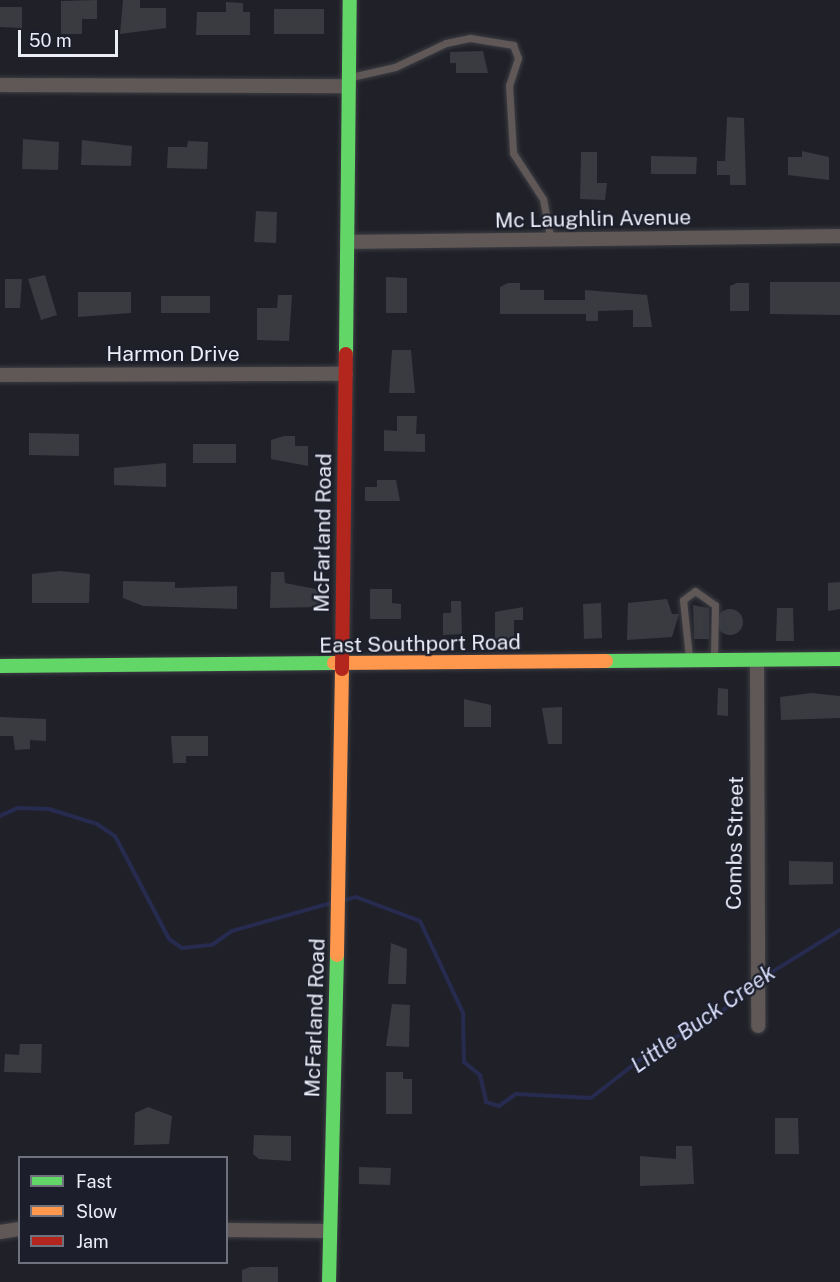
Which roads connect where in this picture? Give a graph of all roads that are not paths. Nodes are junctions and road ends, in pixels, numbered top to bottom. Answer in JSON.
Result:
{"nodes":[{"id":1,"x":350,"y":0,"type":"edge"},
{"id":2,"x":349,"y":82,"type":"junction"},
{"id":3,"x":0,"y":85,"type":"edge"},
{"id":4,"x":840,"y":237,"type":"edge"},
{"id":5,"x":552,"y":241,"type":"junction"},
{"id":6,"x":347,"y":242,"type":"junction"},
{"id":7,"x":346,"y":374,"type":"junction"},
{"id":8,"x":0,"y":375,"type":"edge"},
{"id":9,"x":840,"y":659,"type":"edge"},
{"id":10,"x":757,"y":660,"type":"junction"},
{"id":11,"x":714,"y":661,"type":"junction"},
{"id":12,"x":689,"y":662,"type":"junction"},
{"id":13,"x":0,"y":666,"type":"edge"},
{"id":14,"x":343,"y":666,"type":"junction"},
{"id":15,"x":758,"y":1026,"type":"dead end"},
{"id":16,"x":18,"y":1229,"type":"edge"},
{"id":17,"x":228,"y":1230,"type":"edge"},
{"id":18,"x":0,"y":1232,"type":"edge"},
{"id":19,"x":330,"y":1232,"type":"junction"},
{"id":20,"x":329,"y":1282,"type":"edge"}],
"edges":[{"from":1,"to":2,"type":"street","name":"McFarland Road"},
{"from":2,"to":3,"type":"street"},
{"from":2,"to":5,"type":"lane"},
{"from":2,"to":6,"type":"street","name":"McFarland Road"},
{"from":4,"to":5,"type":"street","name":"Mc Laughlin Avenue"},
{"from":5,"to":6,"type":"street","name":"Mc Laughlin Avenue"},
{"from":6,"to":7,"type":"street","name":"McFarland Road"},
{"from":7,"to":8,"type":"street","name":"Harmon Drive"},
{"from":7,"to":14,"type":"street","name":"McFarland Road"},
{"from":9,"to":10,"type":"street","name":"East Southport Road"},
{"from":10,"to":11,"type":"street","name":"East Southport Road"},
{"from":10,"to":15,"type":"street","name":"Combs Street"},
{"from":11,"to":12,"type":"street","name":"East Southport Road"},
{"from":11,"to":12,"type":"lane"},
{"from":12,"to":14,"type":"street","name":"East Southport Road"},
{"from":13,"to":14,"type":"street","name":"East Southport Road"},
{"from":14,"to":19,"type":"street","name":"McFarland Road"},
{"from":16,"to":18,"type":"street"},
{"from":17,"to":19,"type":"street"},
{"from":19,"to":20,"type":"street","name":"McFarland Road"}]}
